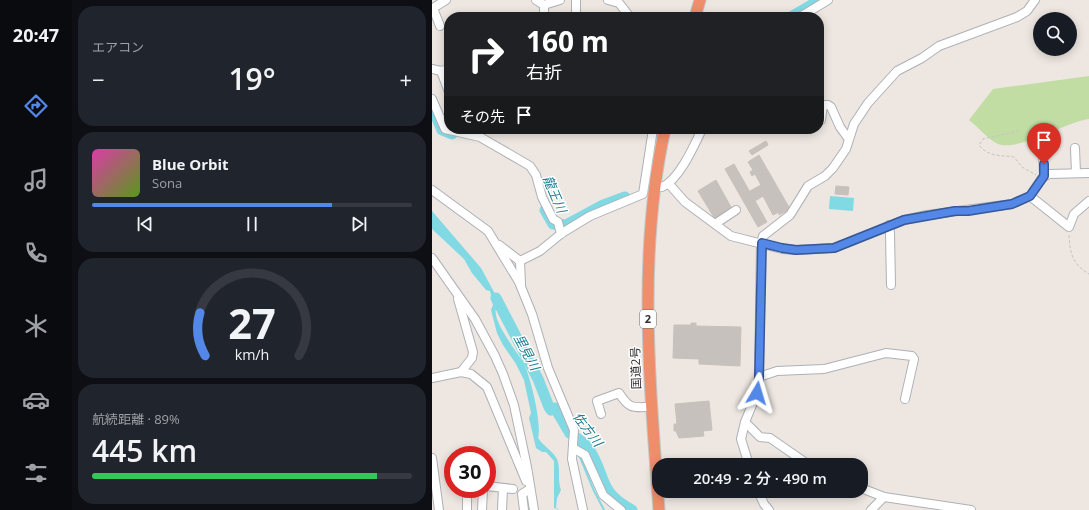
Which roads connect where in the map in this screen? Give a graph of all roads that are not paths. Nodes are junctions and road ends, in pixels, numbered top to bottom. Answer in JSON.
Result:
{"nodes":[{"id":1,"x":446,"y":0,"type":"edge"},
{"id":2,"x":536,"y":0,"type":"edge"},
{"id":3,"x":560,"y":0,"type":"edge"},
{"id":4,"x":576,"y":0,"type":"edge"},
{"id":5,"x":608,"y":0,"type":"edge"},
{"id":6,"x":700,"y":0,"type":"edge"},
{"id":7,"x":828,"y":0,"type":"edge"},
{"id":8,"x":1035,"y":0,"type":"edge"},
{"id":9,"x":544,"y":5,"type":"junction"},
{"id":10,"x":544,"y":12,"type":"edge"},
{"id":11,"x":576,"y":12,"type":"edge"},
{"id":12,"x":626,"y":12,"type":"edge"},
{"id":13,"x":696,"y":12,"type":"edge"},
{"id":14,"x":808,"y":12,"type":"edge"},
{"id":15,"x":440,"y":26,"type":"dead end"},
{"id":16,"x":432,"y":69,"type":"edge"},
{"id":17,"x":444,"y":70,"type":"edge"},
{"id":18,"x":432,"y":99,"type":"edge"},
{"id":19,"x":824,"y":105,"type":"edge"},
{"id":20,"x":444,"y":127,"type":"edge"},
{"id":21,"x":467,"y":134,"type":"edge"},
{"id":22,"x":652,"y":134,"type":"edge"},
{"id":23,"x":664,"y":134,"type":"edge"},
{"id":24,"x":700,"y":134,"type":"edge"},
{"id":25,"x":848,"y":138,"type":"junction"},
{"id":26,"x":1075,"y":148,"type":"dead end"},
{"id":27,"x":1043,"y":152,"type":"dead end"},
{"id":28,"x":1076,"y":173,"type":"junction"},
{"id":29,"x":1089,"y":173,"type":"edge"},
{"id":30,"x":1043,"y":177,"type":"junction"},
{"id":31,"x":432,"y":190,"type":"edge"},
{"id":32,"x":1030,"y":196,"type":"junction"},
{"id":33,"x":1089,"y":202,"type":"edge"},
{"id":34,"x":736,"y":210,"type":"dead end"},
{"id":35,"x":715,"y":224,"type":"junction"},
{"id":36,"x":889,"y":225,"type":"junction"},
{"id":37,"x":559,"y":228,"type":"junction"},
{"id":38,"x":762,"y":243,"type":"junction"},
{"id":39,"x":498,"y":245,"type":"junction"},
{"id":40,"x":432,"y":258,"type":"edge"},
{"id":41,"x":520,"y":261,"type":"junction"},
{"id":42,"x":891,"y":285,"type":"dead end"},
{"id":43,"x":521,"y":287,"type":"junction"},
{"id":44,"x":457,"y":295,"type":"junction"},
{"id":45,"x":461,"y":372,"type":"junction"},
{"id":46,"x":432,"y":378,"type":"edge"},
{"id":47,"x":759,"y":378,"type":"junction"},
{"id":48,"x":905,"y":399,"type":"dead end"},
{"id":49,"x":651,"y":407,"type":"junction"},
{"id":50,"x":601,"y":414,"type":"dead end"},
{"id":51,"x":745,"y":422,"type":"junction"},
{"id":52,"x":573,"y":445,"type":"junction"},
{"id":53,"x":432,"y":458,"type":"edge"},
{"id":54,"x":747,"y":458,"type":"edge"},
{"id":55,"x":800,"y":458,"type":"edge"},
{"id":56,"x":496,"y":487,"type":"edge"},
{"id":57,"x":503,"y":488,"type":"junction"},
{"id":58,"x":513,"y":489,"type":"dead end"},
{"id":59,"x":530,"y":489,"type":"junction"},
{"id":60,"x":868,"y":491,"type":"edge"},
{"id":61,"x":884,"y":497,"type":"junction"},
{"id":62,"x":483,"y":498,"type":"edge"},
{"id":63,"x":761,"y":498,"type":"edge"},
{"id":64,"x":468,"y":499,"type":"dead end"},
{"id":65,"x":439,"y":510,"type":"edge"},
{"id":66,"x":467,"y":510,"type":"edge"},
{"id":67,"x":482,"y":510,"type":"edge"},
{"id":68,"x":502,"y":510,"type":"edge"},
{"id":69,"x":524,"y":510,"type":"edge"},
{"id":70,"x":534,"y":510,"type":"edge"},
{"id":71,"x":583,"y":510,"type":"edge"},
{"id":72,"x":621,"y":510,"type":"edge"},
{"id":73,"x":659,"y":510,"type":"edge"},
{"id":74,"x":769,"y":510,"type":"edge"},
{"id":75,"x":871,"y":510,"type":"edge"},
{"id":76,"x":971,"y":510,"type":"edge"}],
"edges":[{"from":1,"to":15,"type":"street"},
{"from":2,"to":9,"type":"street"},
{"from":3,"to":9,"type":"street"},
{"from":4,"to":11,"type":"street"},
{"from":5,"to":12,"type":"street"},
{"from":6,"to":13,"type":"highway"},
{"from":7,"to":14,"type":"street"},
{"from":8,"to":25,"type":"street"},
{"from":9,"to":10,"type":"street"},
{"from":16,"to":17,"type":"street"},
{"from":18,"to":20,"type":"street"},
{"from":19,"to":25,"type":"street"},
{"from":21,"to":37,"type":"street"},
{"from":22,"to":37,"type":"street"},
{"from":23,"to":49,"type":"highway","name":"国道2号","number":"2"},
{"from":24,"to":35,"type":"street"},
{"from":25,"to":38,"type":"street"},
{"from":26,"to":28,"type":"street"},
{"from":27,"to":30,"type":"street"},
{"from":28,"to":29,"type":"street"},
{"from":28,"to":30,"type":"street"},
{"from":30,"to":32,"type":"street"},
{"from":31,"to":39,"type":"street"},
{"from":32,"to":33,"type":"street"},
{"from":32,"to":36,"type":"street"},
{"from":34,"to":35,"type":"street"},
{"from":35,"to":38,"type":"street"},
{"from":36,"to":38,"type":"street"},
{"from":36,"to":42,"type":"street"},
{"from":37,"to":41,"type":"street"},
{"from":38,"to":47,"type":"street"},
{"from":39,"to":41,"type":"street"},
{"from":39,"to":43,"type":"street"},
{"from":40,"to":44,"type":"street"},
{"from":41,"to":43,"type":"street"},
{"from":43,"to":52,"type":"street"},
{"from":44,"to":45,"type":"street"},
{"from":44,"to":59,"type":"street"},
{"from":45,"to":46,"type":"street"},
{"from":45,"to":59,"type":"street"},
{"from":47,"to":48,"type":"street"},
{"from":47,"to":51,"type":"street"},
{"from":49,"to":50,"type":"street"},
{"from":49,"to":73,"type":"highway","name":"国道2号","number":"2"},
{"from":51,"to":54,"type":"street"},
{"from":51,"to":55,"type":"street"},
{"from":52,"to":71,"type":"street"},
{"from":52,"to":72,"type":"street"},
{"from":53,"to":65,"type":"street"},
{"from":56,"to":57,"type":"street"},
{"from":57,"to":58,"type":"street"},
{"from":57,"to":68,"type":"street"},
{"from":59,"to":69,"type":"street"},
{"from":59,"to":70,"type":"street"},
{"from":60,"to":61,"type":"street"},
{"from":61,"to":75,"type":"street"},
{"from":61,"to":76,"type":"street"},
{"from":62,"to":67,"type":"street"},
{"from":63,"to":74,"type":"street"},
{"from":64,"to":66,"type":"street"}]}
